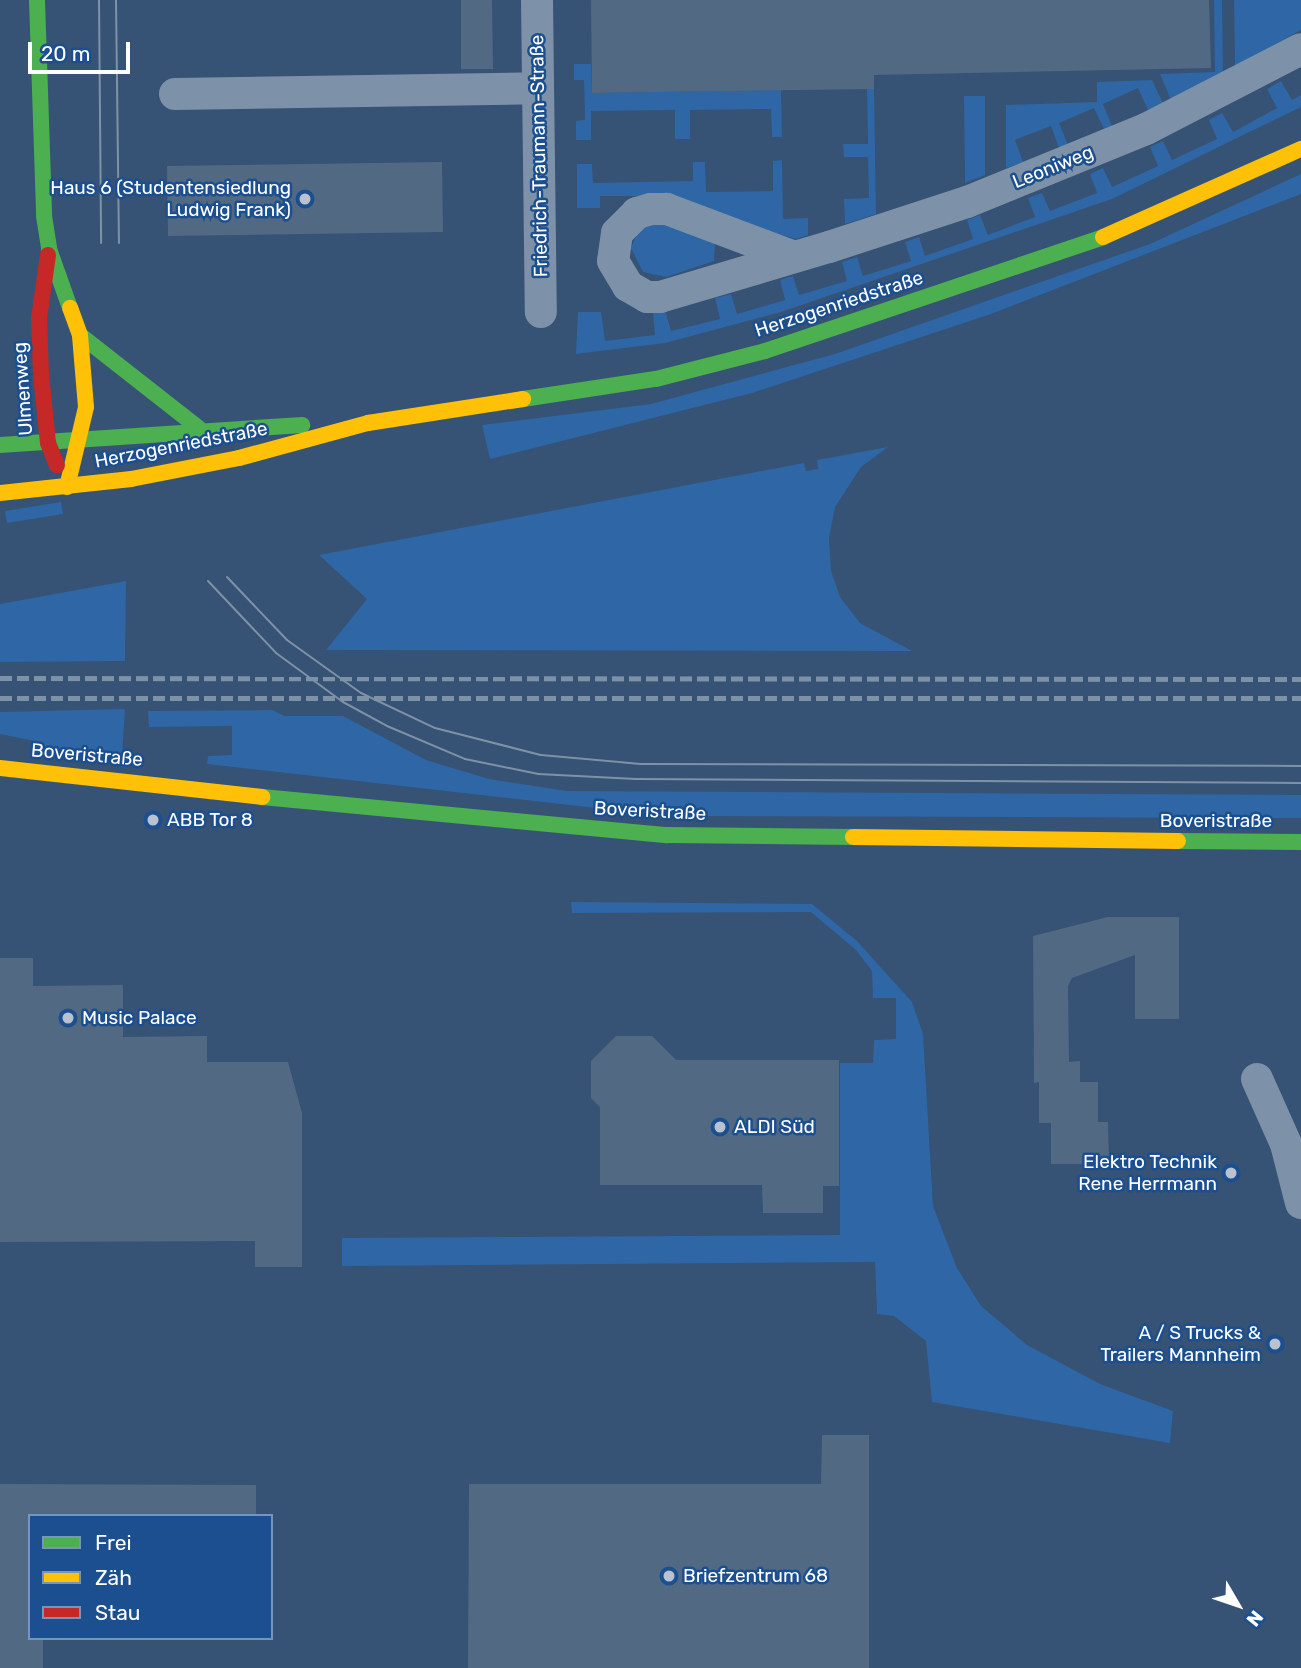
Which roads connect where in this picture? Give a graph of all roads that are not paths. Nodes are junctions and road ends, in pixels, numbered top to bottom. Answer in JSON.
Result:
{"nodes":[{"id":1,"x":37,"y":0,"type":"edge"},
{"id":2,"x":537,"y":0,"type":"edge"},
{"id":3,"x":1301,"y":48,"type":"edge"},
{"id":4,"x":538,"y":88,"type":"junction"},
{"id":5,"x":175,"y":94,"type":"dead end"},
{"id":6,"x":1301,"y":149,"type":"edge"},
{"id":7,"x":49,"y":249,"type":"junction"},
{"id":8,"x":792,"y":256,"type":"junction"},
{"id":9,"x":541,"y":312,"type":"dead end"},
{"id":10,"x":80,"y":335,"type":"junction"},
{"id":11,"x":368,"y":423,"type":"junction"},
{"id":12,"x":200,"y":429,"type":"junction"},
{"id":13,"x":78,"y":441,"type":"junction"},
{"id":14,"x":48,"y":443,"type":"junction"},
{"id":15,"x":0,"y":445,"type":"edge"},
{"id":16,"x":67,"y":487,"type":"junction"},
{"id":17,"x":0,"y":494,"type":"edge"},
{"id":18,"x":0,"y":768,"type":"edge"},
{"id":19,"x":1301,"y":842,"type":"edge"},
{"id":20,"x":1257,"y":1079,"type":"dead end"},
{"id":21,"x":1301,"y":1203,"type":"edge"}],
"edges":[{"from":1,"to":7,"type":"street","name":"Ulmenweg"},
{"from":2,"to":4,"type":"street","name":"Friedrich-Traumann-Straße"},
{"from":3,"to":8,"type":"street","name":"Leoniweg"},
{"from":4,"to":5,"type":"street"},
{"from":4,"to":9,"type":"street","name":"Friedrich-Traumann-Straße"},
{"from":6,"to":11,"type":"street","name":"Herzogenriedstraße"},
{"from":7,"to":10,"type":"street","name":"Ulmenweg"},
{"from":7,"to":14,"type":"street","name":"Ulmenweg"},
{"from":8,"to":8,"type":"street","name":"Leoniweg"},
{"from":10,"to":12,"type":"street"},
{"from":10,"to":13,"type":"street","name":"Ulmenweg"},
{"from":11,"to":12,"type":"street","name":"Herzogenriedstraße"},
{"from":11,"to":16,"type":"street","name":"Herzogenriedstraße"},
{"from":12,"to":13,"type":"street","name":"Herzogenriedstraße"},
{"from":13,"to":14,"type":"street","name":"Herzogenriedstraße"},
{"from":13,"to":16,"type":"street","name":"Ulmenweg"},
{"from":14,"to":15,"type":"street","name":"Herzogenriedstraße"},
{"from":14,"to":16,"type":"street","name":"Ulmenweg"},
{"from":16,"to":17,"type":"street","name":"Herzogenriedstraße"},
{"from":18,"to":19,"type":"street","name":"Boveristraße"},
{"from":20,"to":21,"type":"street"}]}
